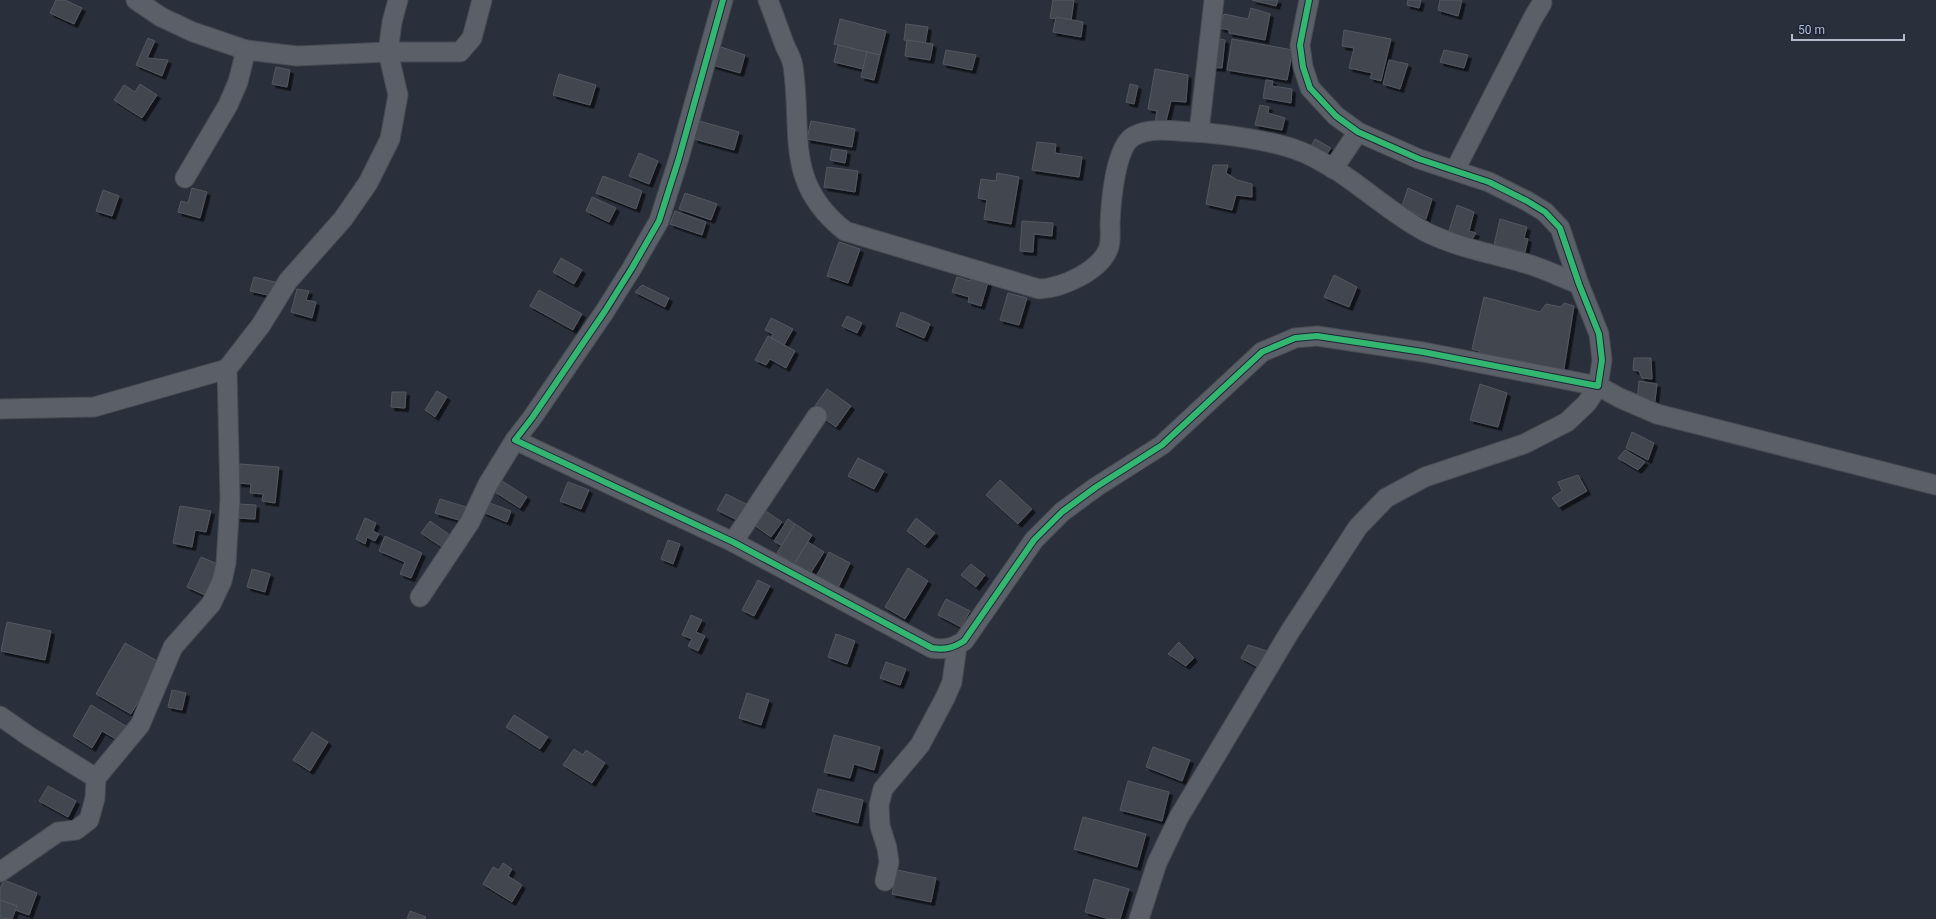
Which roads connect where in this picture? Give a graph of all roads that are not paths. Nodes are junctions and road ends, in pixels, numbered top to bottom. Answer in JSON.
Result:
{"nodes":[{"id":1,"x":136,"y":0,"type":"edge"},
{"id":2,"x":398,"y":0,"type":"edge"},
{"id":3,"x":482,"y":0,"type":"edge"},
{"id":4,"x":723,"y":0,"type":"edge"},
{"id":5,"x":768,"y":0,"type":"edge"},
{"id":6,"x":1214,"y":0,"type":"edge"},
{"id":7,"x":1309,"y":0,"type":"edge"},
{"id":8,"x":1540,"y":1,"type":"edge"},
{"id":9,"x":246,"y":50,"type":"junction"},
{"id":10,"x":388,"y":52,"type":"junction"},
{"id":11,"x":1199,"y":132,"type":"junction"},
{"id":12,"x":1358,"y":132,"type":"junction"},
{"id":13,"x":1460,"y":159,"type":"junction"},
{"id":14,"x":1333,"y":169,"type":"junction"},
{"id":15,"x":185,"y":178,"type":"dead end"},
{"id":16,"x":1579,"y":284,"type":"junction"},
{"id":17,"x":226,"y":369,"type":"junction"},
{"id":18,"x":1598,"y":386,"type":"junction"},
{"id":19,"x":0,"y":409,"type":"edge"},
{"id":20,"x":817,"y":416,"type":"dead end"},
{"id":21,"x":515,"y":440,"type":"junction"},
{"id":22,"x":1936,"y":485,"type":"edge"},
{"id":23,"x":733,"y":542,"type":"junction"},
{"id":24,"x":420,"y":597,"type":"dead end"},
{"id":25,"x":957,"y":646,"type":"junction"},
{"id":26,"x":0,"y":716,"type":"edge"},
{"id":27,"x":96,"y":778,"type":"junction"},
{"id":28,"x":0,"y":872,"type":"edge"},
{"id":29,"x":885,"y":882,"type":"dead end"},
{"id":30,"x":1139,"y":919,"type":"edge"}],
"edges":[{"from":1,"to":9,"type":"street"},
{"from":2,"to":10,"type":"street"},
{"from":3,"to":10,"type":"street"},
{"from":4,"to":21,"type":"street"},
{"from":5,"to":11,"type":"street"},
{"from":6,"to":11,"type":"street"},
{"from":7,"to":12,"type":"street"},
{"from":8,"to":13,"type":"street"},
{"from":9,"to":10,"type":"street"},
{"from":9,"to":15,"type":"street"},
{"from":10,"to":17,"type":"street"},
{"from":11,"to":14,"type":"street"},
{"from":12,"to":13,"type":"street"},
{"from":12,"to":14,"type":"street"},
{"from":13,"to":16,"type":"street"},
{"from":14,"to":16,"type":"street"},
{"from":16,"to":18,"type":"street"},
{"from":17,"to":19,"type":"street"},
{"from":17,"to":27,"type":"street"},
{"from":18,"to":22,"type":"street"},
{"from":18,"to":25,"type":"street"},
{"from":18,"to":30,"type":"street"},
{"from":20,"to":23,"type":"street"},
{"from":21,"to":23,"type":"street"},
{"from":21,"to":24,"type":"street"},
{"from":23,"to":25,"type":"street"},
{"from":25,"to":29,"type":"street"},
{"from":26,"to":27,"type":"street"},
{"from":27,"to":28,"type":"street"}]}
